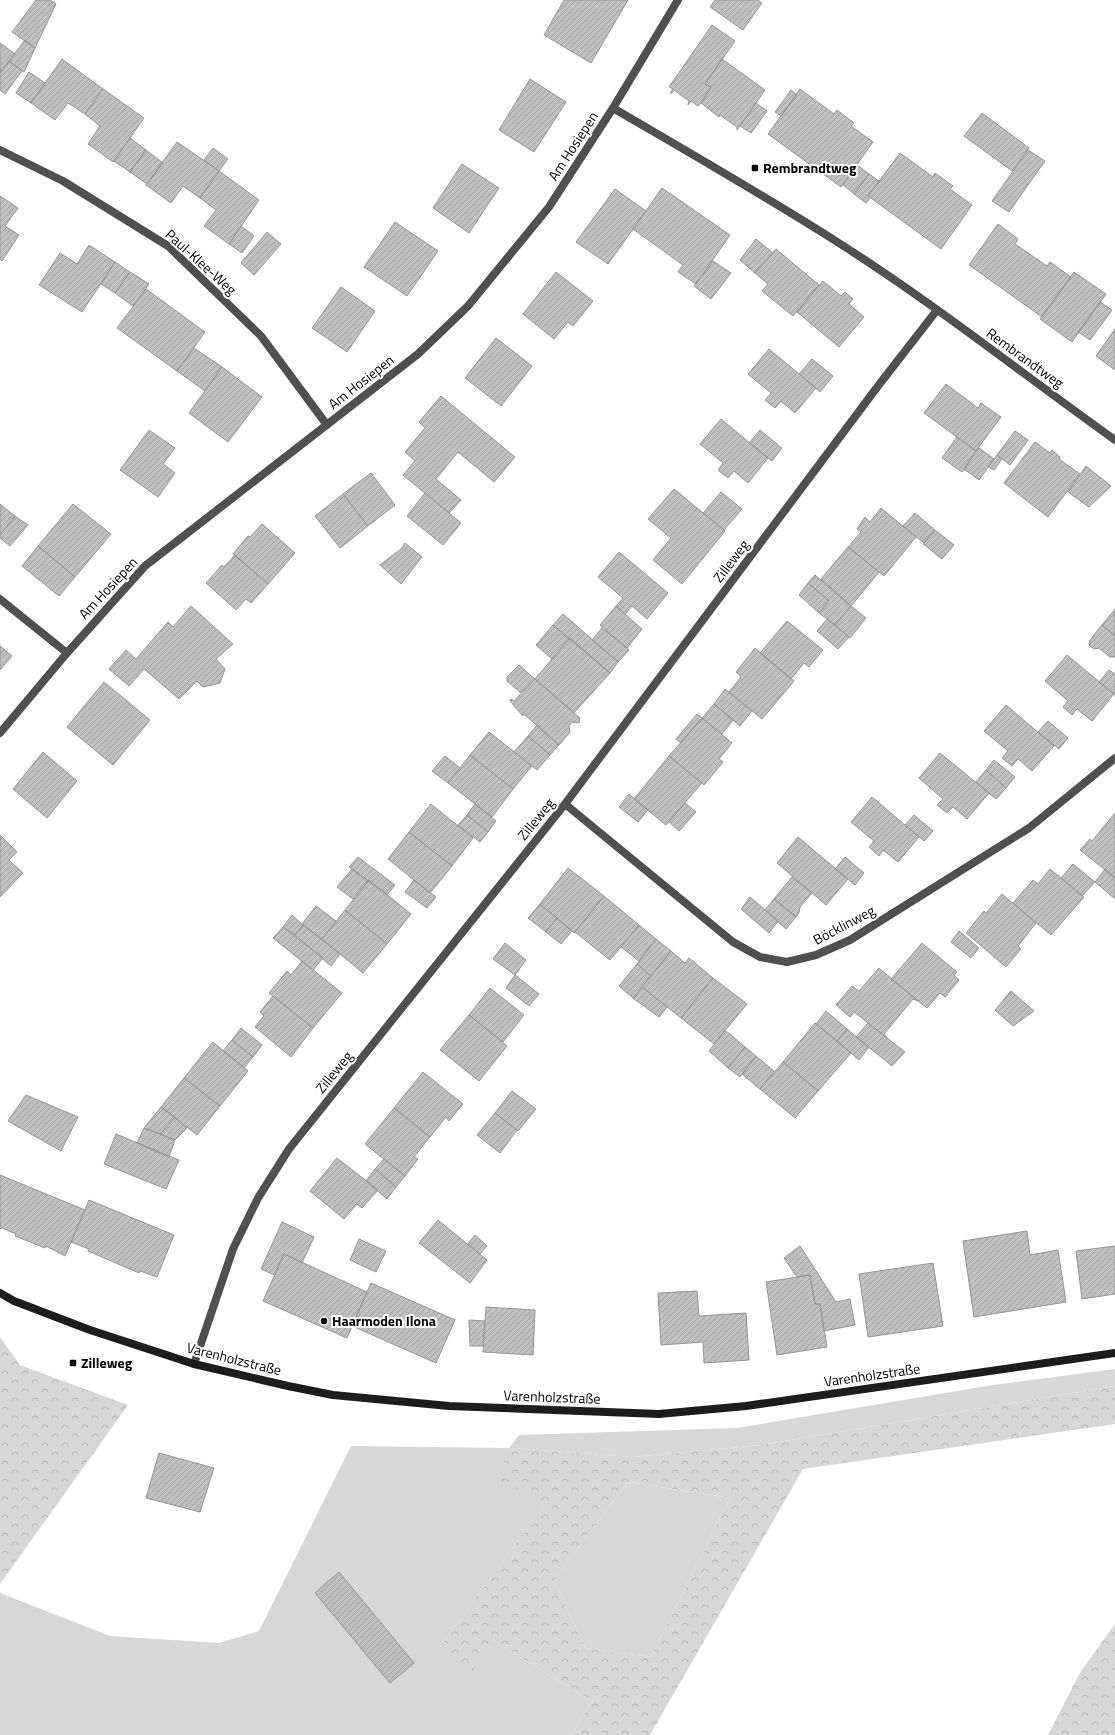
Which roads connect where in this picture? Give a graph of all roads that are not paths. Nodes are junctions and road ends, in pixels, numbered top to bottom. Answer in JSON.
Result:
{"nodes":[{"id":1,"x":678,"y":0,"type":"edge"},
{"id":2,"x":613,"y":108,"type":"junction"},
{"id":3,"x":0,"y":150,"type":"edge"},
{"id":4,"x":936,"y":310,"type":"junction"},
{"id":5,"x":327,"y":425,"type":"junction"},
{"id":6,"x":1115,"y":440,"type":"edge"},
{"id":7,"x":0,"y":599,"type":"edge"},
{"id":8,"x":67,"y":653,"type":"junction"},
{"id":9,"x":0,"y":732,"type":"edge"},
{"id":10,"x":1115,"y":758,"type":"edge"},
{"id":11,"x":565,"y":804,"type":"junction"},
{"id":12,"x":0,"y":1293,"type":"edge"},
{"id":13,"x":1115,"y":1353,"type":"edge"},
{"id":14,"x":194,"y":1364,"type":"junction"}],
"edges":[{"from":1,"to":2,"type":"street","name":"Am Hosiepen"},
{"from":2,"to":4,"type":"street","name":"Rembrandtweg"},
{"from":2,"to":5,"type":"street","name":"Am Hosiepen"},
{"from":3,"to":5,"type":"street","name":"Paul-Klee-Weg"},
{"from":4,"to":6,"type":"street","name":"Rembrandtweg"},
{"from":4,"to":11,"type":"street","name":"Zilleweg"},
{"from":5,"to":8,"type":"street","name":"Am Hosiepen"},
{"from":7,"to":8,"type":"street"},
{"from":8,"to":9,"type":"street","name":"Am Hosiepen"},
{"from":10,"to":11,"type":"street","name":"Böcklinweg"},
{"from":11,"to":14,"type":"street","name":"Zilleweg"},
{"from":12,"to":14,"type":"street","name":"Varenholzstraße"},
{"from":13,"to":14,"type":"street","name":"Varenholzstraße"}]}
